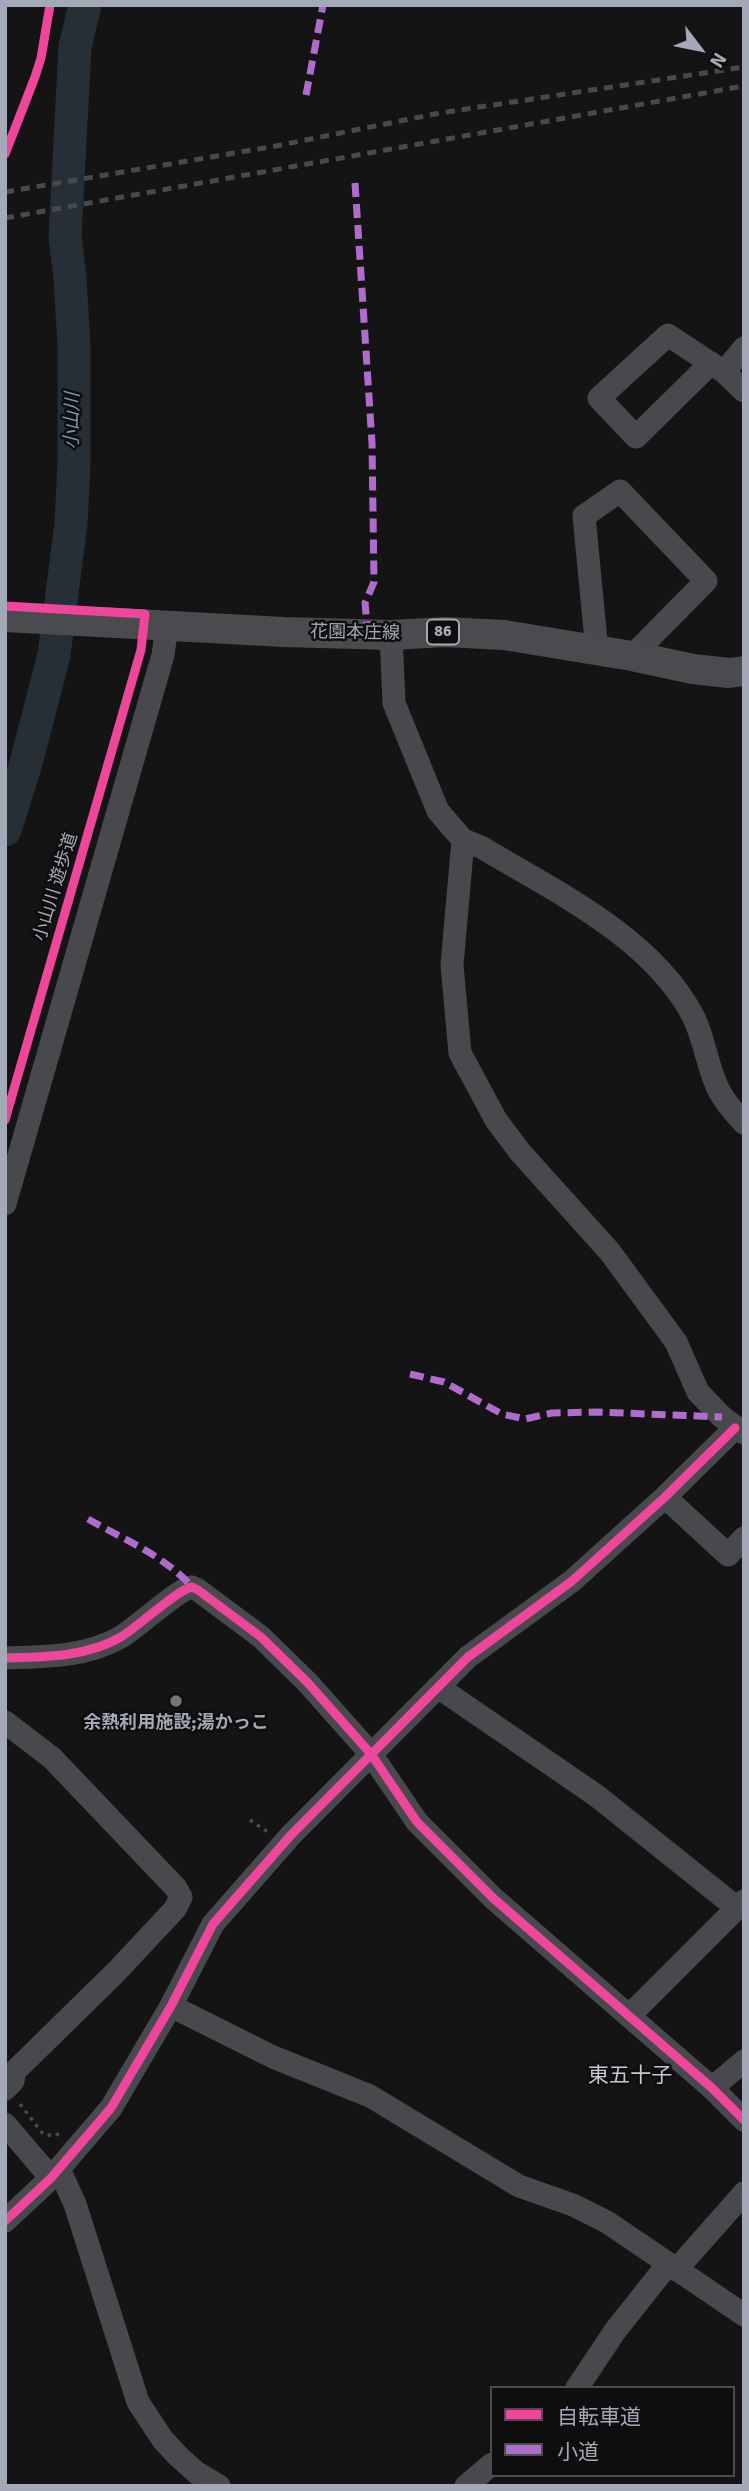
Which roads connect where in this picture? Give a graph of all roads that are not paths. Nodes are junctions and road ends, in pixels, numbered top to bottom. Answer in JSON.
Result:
{"nodes":[{"id":1,"x":744,"y":348,"type":"edge"},
{"id":2,"x":717,"y":368,"type":"junction"},
{"id":3,"x":744,"y":391,"type":"edge"},
{"id":4,"x":5,"y":617,"type":"edge"},
{"id":5,"x":153,"y":625,"type":"junction"},
{"id":6,"x":391,"y":635,"type":"junction"},
{"id":7,"x":597,"y":651,"type":"junction"},
{"id":8,"x":632,"y":656,"type":"junction"},
{"id":9,"x":739,"y":676,"type":"edge"},
{"id":10,"x":463,"y":840,"type":"junction"},
{"id":11,"x":744,"y":1123,"type":"edge"},
{"id":12,"x":5,"y":1204,"type":"edge"},
{"id":13,"x":739,"y":1431,"type":"edge"},
{"id":14,"x":665,"y":1497,"type":"junction"},
{"id":15,"x":744,"y":1538,"type":"edge"},
{"id":16,"x":5,"y":1658,"type":"edge"},
{"id":17,"x":438,"y":1687,"type":"junction"},
{"id":18,"x":5,"y":1706,"type":"edge"},
{"id":19,"x":5,"y":1722,"type":"edge"},
{"id":20,"x":370,"y":1754,"type":"junction"},
{"id":21,"x":52,"y":1758,"type":"junction"},
{"id":22,"x":740,"y":1905,"type":"edge"},
{"id":23,"x":172,"y":2006,"type":"junction"},
{"id":24,"x":629,"y":2016,"type":"junction"},
{"id":25,"x":744,"y":2061,"type":"edge"},
{"id":26,"x":10,"y":2079,"type":"edge"},
{"id":27,"x":712,"y":2088,"type":"junction"},
{"id":28,"x":744,"y":2120,"type":"edge"},
{"id":29,"x":5,"y":2124,"type":"edge"},
{"id":30,"x":55,"y":2174,"type":"junction"},
{"id":31,"x":744,"y":2193,"type":"edge"},
{"id":32,"x":5,"y":2221,"type":"edge"},
{"id":33,"x":672,"y":2267,"type":"junction"},
{"id":34,"x":744,"y":2315,"type":"edge"},
{"id":35,"x":578,"y":2386,"type":"edge"},
{"id":36,"x":490,"y":2466,"type":"edge"},
{"id":37,"x":219,"y":2486,"type":"edge"},
{"id":38,"x":466,"y":2486,"type":"edge"}],
"edges":[{"from":1,"to":2,"type":"street"},
{"from":2,"to":2,"type":"street"},
{"from":2,"to":3,"type":"street"},
{"from":4,"to":5,"type":"main road","name":"花園本庄線","number":"86"},
{"from":5,"to":6,"type":"main road","name":"花園本庄線","number":"86"},
{"from":5,"to":12,"type":"street"},
{"from":6,"to":7,"type":"main road","name":"花園本庄線","number":"86"},
{"from":6,"to":10,"type":"street"},
{"from":7,"to":8,"type":"main road","name":"花園本庄線","number":"86"},
{"from":7,"to":8,"type":"street"},
{"from":8,"to":9,"type":"main road","name":"花園本庄線","number":"86"},
{"from":10,"to":11,"type":"street"},
{"from":10,"to":13,"type":"street"},
{"from":13,"to":14,"type":"street"},
{"from":14,"to":15,"type":"street"},
{"from":14,"to":17,"type":"street"},
{"from":16,"to":20,"type":"street"},
{"from":17,"to":20,"type":"street"},
{"from":17,"to":22,"type":"street"},
{"from":18,"to":21,"type":"street"},
{"from":19,"to":21,"type":"street"},
{"from":20,"to":23,"type":"street"},
{"from":20,"to":24,"type":"street"},
{"from":21,"to":26,"type":"street"},
{"from":22,"to":24,"type":"street"},
{"from":23,"to":30,"type":"street"},
{"from":23,"to":33,"type":"street"},
{"from":24,"to":27,"type":"street"},
{"from":25,"to":27,"type":"street"},
{"from":27,"to":28,"type":"street"},
{"from":29,"to":30,"type":"street"},
{"from":30,"to":32,"type":"street"},
{"from":30,"to":37,"type":"street"},
{"from":31,"to":33,"type":"street"},
{"from":33,"to":34,"type":"street"},
{"from":33,"to":35,"type":"street"},
{"from":36,"to":38,"type":"street"}]}
